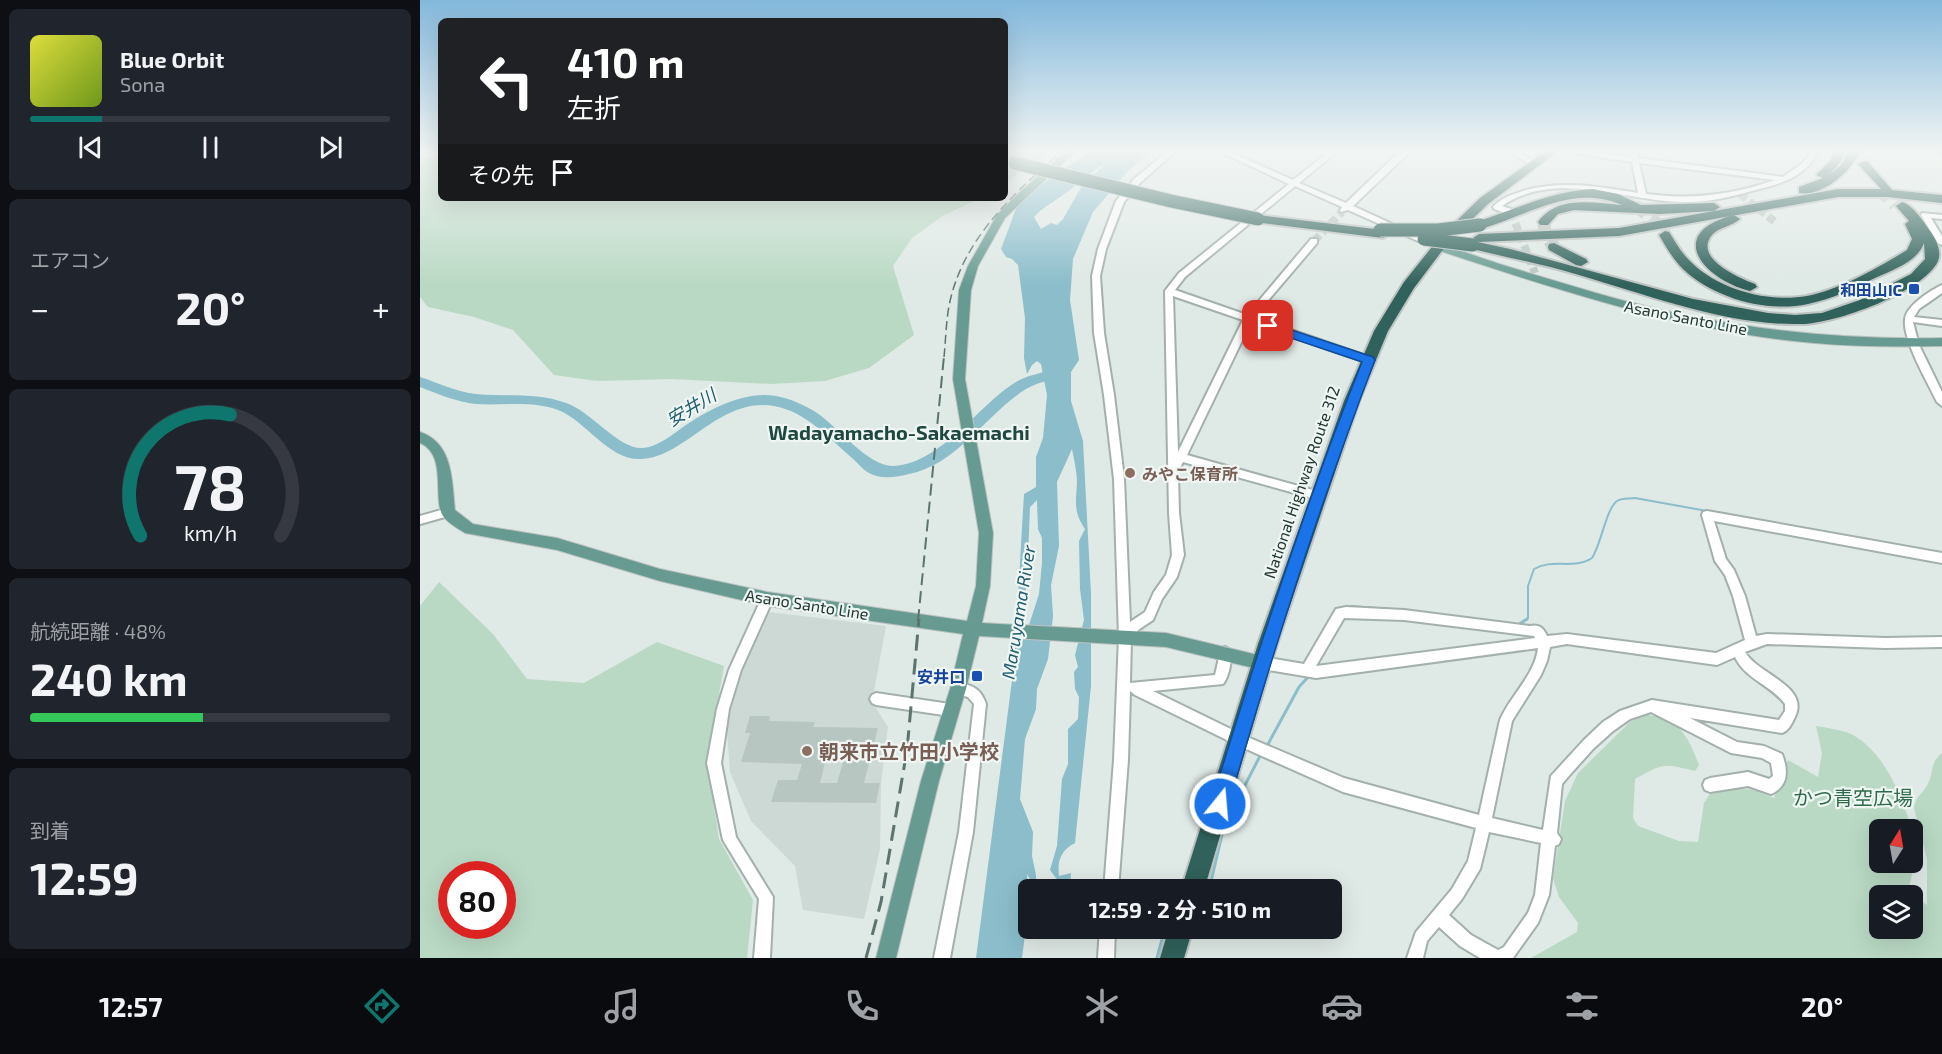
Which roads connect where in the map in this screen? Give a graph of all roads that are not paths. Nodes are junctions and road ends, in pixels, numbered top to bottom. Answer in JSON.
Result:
{"nodes":[{"id":1,"x":1021,"y":196,"type":"edge"},
{"id":2,"x":1124,"y":196,"type":"edge"},
{"id":3,"x":1148,"y":196,"type":"edge"},
{"id":4,"x":1279,"y":196,"type":"edge"},
{"id":5,"x":1319,"y":196,"type":"edge"},
{"id":6,"x":1359,"y":196,"type":"edge"},
{"id":7,"x":1491,"y":196,"type":"edge"},
{"id":8,"x":1519,"y":196,"type":"edge"},
{"id":9,"x":1560,"y":196,"type":"edge"},
{"id":10,"x":1612,"y":196,"type":"edge"},
{"id":11,"x":1619,"y":196,"type":"edge"},
{"id":12,"x":1638,"y":196,"type":"edge"},
{"id":13,"x":1757,"y":196,"type":"edge"},
{"id":14,"x":1772,"y":196,"type":"edge"},
{"id":15,"x":1778,"y":196,"type":"edge"},
{"id":16,"x":1834,"y":196,"type":"edge"},
{"id":17,"x":1912,"y":196,"type":"tunnel mouth"},
{"id":18,"x":1818,"y":197,"type":"junction"},
{"id":19,"x":1942,"y":199,"type":"edge"},
{"id":20,"x":1639,"y":201,"type":"junction"},
{"id":21,"x":1744,"y":203,"type":"junction"},
{"id":22,"x":1942,"y":204,"type":"edge"},
{"id":23,"x":1345,"y":209,"type":"junction"},
{"id":24,"x":1510,"y":212,"type":"tunnel mouth"},
{"id":25,"x":1942,"y":217,"type":"edge"},
{"id":26,"x":1544,"y":222,"type":"dead end"},
{"id":27,"x":1383,"y":234,"type":"junction"},
{"id":28,"x":1665,"y":235,"type":"tunnel mouth"},
{"id":29,"x":1314,"y":241,"type":"tunnel mouth"},
{"id":30,"x":1474,"y":242,"type":"junction"},
{"id":31,"x":1942,"y":243,"type":"edge"},
{"id":32,"x":1438,"y":247,"type":"junction"},
{"id":33,"x":1554,"y":247,"type":"tunnel mouth"},
{"id":34,"x":1877,"y":271,"type":"junction"},
{"id":35,"x":1942,"y":288,"type":"edge"},
{"id":36,"x":1169,"y":291,"type":"junction"},
{"id":37,"x":1248,"y":319,"type":"junction"},
{"id":38,"x":1909,"y":319,"type":"junction"},
{"id":39,"x":1802,"y":320,"type":"junction"},
{"id":40,"x":1942,"y":322,"type":"edge"},
{"id":41,"x":1942,"y":342,"type":"edge"},
{"id":42,"x":1914,"y":343,"type":"junction"},
{"id":43,"x":1369,"y":360,"type":"junction"},
{"id":44,"x":1942,"y":402,"type":"edge"},
{"id":45,"x":420,"y":437,"type":"edge"},
{"id":46,"x":1181,"y":457,"type":"junction"},
{"id":47,"x":1173,"y":470,"type":"junction"},
{"id":48,"x":1320,"y":496,"type":"junction"},
{"id":49,"x":448,"y":512,"type":"junction"},
{"id":50,"x":420,"y":520,"type":"edge"},
{"id":51,"x":1942,"y":558,"type":"edge"},
{"id":52,"x":767,"y":599,"type":"junction"},
{"id":53,"x":973,"y":629,"type":"junction"},
{"id":54,"x":1121,"y":637,"type":"junction"},
{"id":55,"x":1544,"y":642,"type":"junction"},
{"id":56,"x":1942,"y":642,"type":"edge"},
{"id":57,"x":1752,"y":643,"type":"junction"},
{"id":58,"x":1738,"y":651,"type":"junction"},
{"id":59,"x":1225,"y":653,"type":"junction"},
{"id":60,"x":1262,"y":663,"type":"junction"},
{"id":61,"x":1307,"y":671,"type":"junction"},
{"id":62,"x":1130,"y":687,"type":"junction"},
{"id":63,"x":958,"y":688,"type":"junction"},
{"id":64,"x":876,"y":699,"type":"dead end"},
{"id":65,"x":1652,"y":706,"type":"junction"},
{"id":66,"x":950,"y":710,"type":"junction"},
{"id":67,"x":1240,"y":740,"type":"junction"},
{"id":68,"x":1710,"y":785,"type":"dead end"},
{"id":69,"x":1485,"y":824,"type":"junction"},
{"id":70,"x":1551,"y":838,"type":"junction"},
{"id":71,"x":1112,"y":879,"type":"edge"},
{"id":72,"x":1196,"y":879,"type":"edge"},
{"id":73,"x":1440,"y":915,"type":"junction"},
{"id":74,"x":1107,"y":939,"type":"edge"},
{"id":75,"x":1179,"y":939,"type":"edge"},
{"id":76,"x":1176,"y":956,"type":"edge"},
{"id":77,"x":762,"y":958,"type":"edge"},
{"id":78,"x":886,"y":958,"type":"edge"},
{"id":79,"x":942,"y":958,"type":"edge"},
{"id":80,"x":1106,"y":958,"type":"edge"},
{"id":81,"x":1415,"y":958,"type":"edge"},
{"id":82,"x":1499,"y":958,"type":"edge"}],
"edges":[{"from":1,"to":53,"type":"main road"},
{"from":2,"to":54,"type":"street"},
{"from":3,"to":27,"type":"highway","bridge":true},
{"from":4,"to":36,"type":"street"},
{"from":5,"to":23,"type":"street"},
{"from":6,"to":23,"type":"street"},
{"from":7,"to":32,"type":"highway","name":"National Highway Route 312"},
{"from":8,"to":24,"type":"street"},
{"from":9,"to":27,"type":"highway","bridge":true},
{"from":10,"to":20,"type":"highway","bridge":true},
{"from":11,"to":20,"type":"street"},
{"from":12,"to":20,"type":"street"},
{"from":13,"to":21,"type":"street"},
{"from":14,"to":21,"type":"highway"},
{"from":15,"to":21,"type":"highway"},
{"from":16,"to":18,"type":"highway"},
{"from":17,"to":19,"type":"highway"},
{"from":18,"to":21,"type":"highway"},
{"from":18,"to":21,"type":"highway"},
{"from":18,"to":22,"type":"highway"},
{"from":20,"to":21,"type":"street"},
{"from":21,"to":26,"type":"highway"},
{"from":21,"to":30,"type":"highway"},
{"from":21,"to":34,"type":"highway"},
{"from":23,"to":32,"type":"street"},
{"from":25,"to":31,"type":"street"},
{"from":27,"to":30,"type":"highway","bridge":true},
{"from":28,"to":34,"type":"highway"},
{"from":29,"to":37,"type":"street"},
{"from":30,"to":39,"type":"highway"},
{"from":32,"to":42,"type":"main road","name":"Asano Santo Line"},
{"from":32,"to":43,"type":"highway","name":"National Highway Route 312"},
{"from":33,"to":39,"type":"highway"},
{"from":34,"to":39,"type":"highway"},
{"from":35,"to":38,"type":"street"},
{"from":36,"to":37,"type":"street"},
{"from":36,"to":47,"type":"street"},
{"from":37,"to":43,"type":"street"},
{"from":37,"to":46,"type":"street"},
{"from":38,"to":40,"type":"street"},
{"from":38,"to":42,"type":"street"},
{"from":41,"to":42,"type":"main road","name":"Asano Santo Line"},
{"from":42,"to":44,"type":"street"},
{"from":43,"to":48,"type":"highway","name":"National Highway Route 312"},
{"from":45,"to":49,"type":"main road"},
{"from":46,"to":47,"type":"street"},
{"from":46,"to":48,"type":"street"},
{"from":47,"to":54,"type":"street"},
{"from":48,"to":60,"type":"highway","name":"National Highway Route 312"},
{"from":49,"to":50,"type":"street"},
{"from":49,"to":52,"type":"main road","name":"Asano Santo Line"},
{"from":51,"to":57,"type":"street"},
{"from":52,"to":53,"type":"main road","name":"Asano Santo Line"},
{"from":52,"to":77,"type":"street"},
{"from":53,"to":54,"type":"main road","name":"Asano Santo Line"},
{"from":53,"to":63,"type":"main road"},
{"from":54,"to":59,"type":"main road","name":"Asano Santo Line"},
{"from":54,"to":62,"type":"street"},
{"from":55,"to":58,"type":"street"},
{"from":55,"to":61,"type":"street"},
{"from":55,"to":61,"type":"street"},
{"from":55,"to":69,"type":"street"},
{"from":56,"to":57,"type":"street"},
{"from":57,"to":58,"type":"street"},
{"from":58,"to":65,"type":"street"},
{"from":59,"to":60,"type":"main road","name":"Asano Santo Line"},
{"from":59,"to":62,"type":"street"},
{"from":60,"to":61,"type":"street"},
{"from":60,"to":67,"type":"highway","name":"National Highway Route 312"},
{"from":62,"to":67,"type":"street"},
{"from":62,"to":71,"type":"street"},
{"from":63,"to":66,"type":"main road"},
{"from":63,"to":79,"type":"street"},
{"from":64,"to":66,"type":"street"},
{"from":65,"to":68,"type":"street"},
{"from":65,"to":70,"type":"street"},
{"from":66,"to":78,"type":"main road"},
{"from":67,"to":69,"type":"street"},
{"from":67,"to":72,"type":"highway","name":"National Highway Route 312"},
{"from":69,"to":70,"type":"street"},
{"from":69,"to":73,"type":"street"},
{"from":70,"to":82,"type":"street"},
{"from":73,"to":81,"type":"street"},
{"from":73,"to":82,"type":"street"},
{"from":74,"to":80,"type":"street"},
{"from":75,"to":76,"type":"highway"}]}
